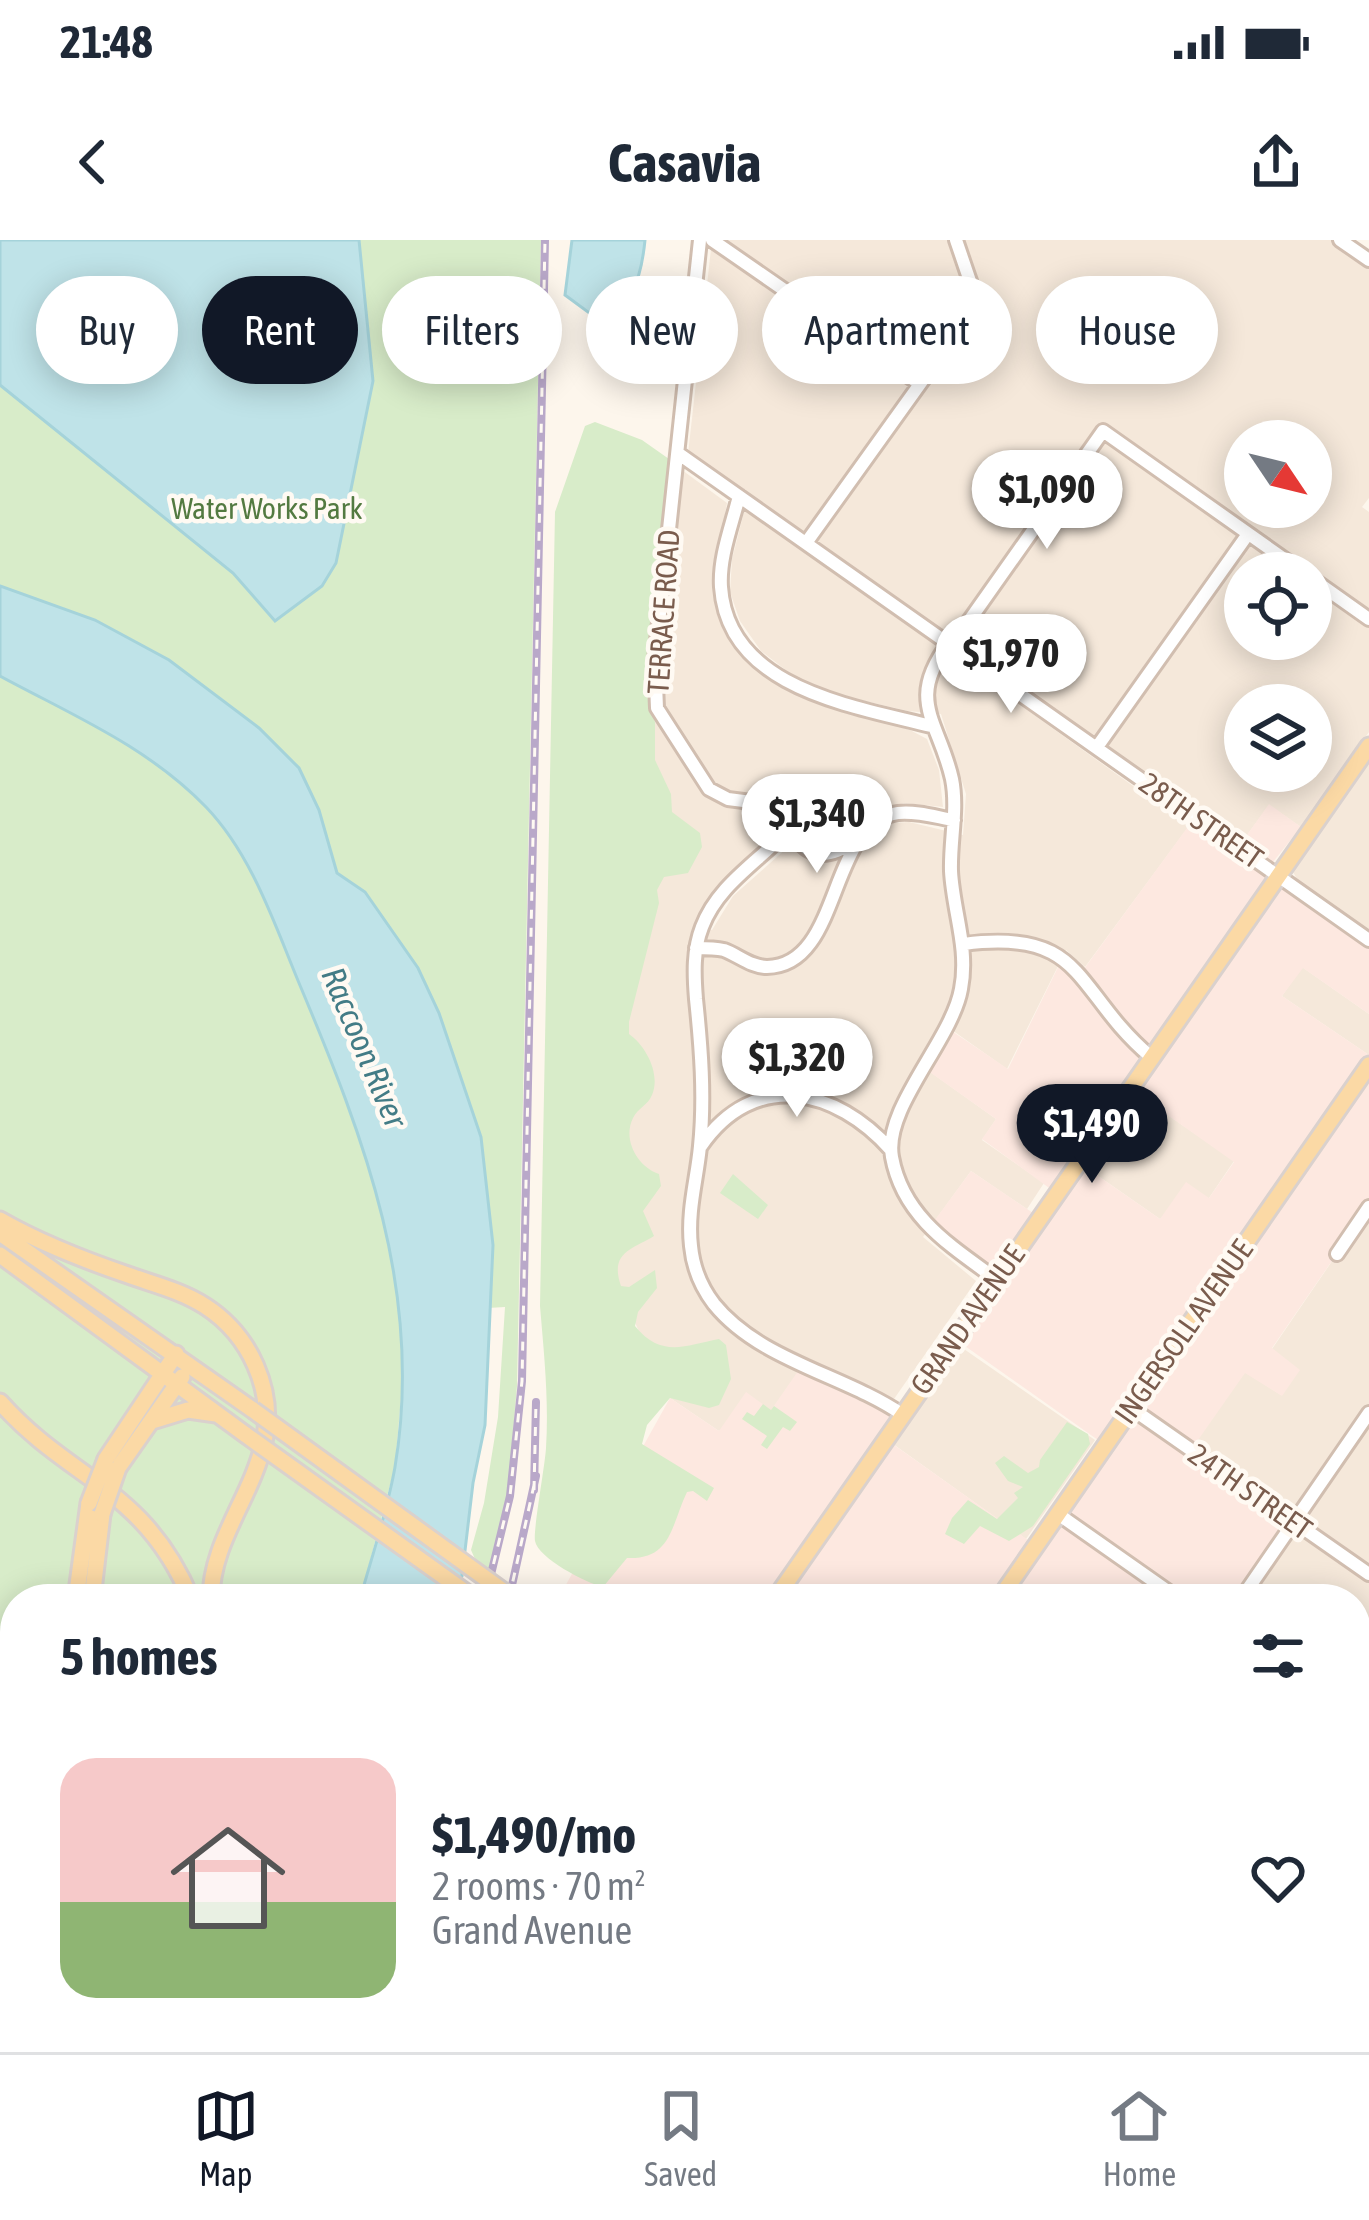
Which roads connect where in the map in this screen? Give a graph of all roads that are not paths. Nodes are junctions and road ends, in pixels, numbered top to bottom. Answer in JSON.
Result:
{"nodes":[{"id":1,"x":700,"y":240,"type":"edge"},
{"id":2,"x":712,"y":240,"type":"edge"},
{"id":3,"x":956,"y":240,"type":"edge"},
{"id":4,"x":1340,"y":240,"type":"edge"},
{"id":5,"x":1369,"y":260,"type":"edge"},
{"id":6,"x":764,"y":276,"type":"edge"},
{"id":7,"x":969,"y":276,"type":"edge"},
{"id":8,"x":920,"y":384,"type":"edge"},
{"id":9,"x":679,"y":454,"type":"junction"},
{"id":10,"x":739,"y":496,"type":"junction"},
{"id":11,"x":1248,"y":534,"type":"junction"},
{"id":12,"x":806,"y":543,"type":"junction"},
{"id":13,"x":1274,"y":552,"type":"edge"},
{"id":14,"x":1332,"y":593,"type":"edge"},
{"id":15,"x":1369,"y":620,"type":"edge"},
{"id":16,"x":950,"y":644,"type":"junction"},
{"id":17,"x":931,"y":726,"type":"junction"},
{"id":18,"x":1369,"y":746,"type":"edge"},
{"id":19,"x":1097,"y":747,"type":"junction"},
{"id":20,"x":954,"y":820,"type":"junction"},
{"id":21,"x":786,"y":832,"type":"junction"},
{"id":22,"x":855,"y":841,"type":"junction"},
{"id":23,"x":1278,"y":874,"type":"junction"},
{"id":24,"x":1369,"y":940,"type":"edge"},
{"id":25,"x":964,"y":944,"type":"junction"},
{"id":26,"x":696,"y":948,"type":"junction"},
{"id":27,"x":1151,"y":1057,"type":"junction"},
{"id":28,"x":1369,"y":1065,"type":"edge"},
{"id":29,"x":700,"y":1147,"type":"junction"},
{"id":30,"x":891,"y":1150,"type":"junction"},
{"id":31,"x":1369,"y":1208,"type":"edge"},
{"id":32,"x":0,"y":1220,"type":"edge"},
{"id":33,"x":0,"y":1233,"type":"edge"},
{"id":34,"x":1337,"y":1254,"type":"dead end"},
{"id":35,"x":0,"y":1255,"type":"edge"},
{"id":36,"x":997,"y":1279,"type":"junction"},
{"id":37,"x":183,"y":1359,"type":"junction"},
{"id":38,"x":170,"y":1378,"type":"junction"},
{"id":39,"x":0,"y":1402,"type":"edge"},
{"id":40,"x":1131,"y":1408,"type":"junction"},
{"id":41,"x":1369,"y":1413,"type":"edge"},
{"id":42,"x":220,"y":1415,"type":"junction"},
{"id":43,"x":903,"y":1415,"type":"junction"},
{"id":44,"x":149,"y":1422,"type":"junction"},
{"id":45,"x":112,"y":1464,"type":"junction"},
{"id":46,"x":96,"y":1508,"type":"junction"},
{"id":47,"x":1058,"y":1514,"type":"junction"},
{"id":48,"x":1294,"y":1522,"type":"junction"},
{"id":49,"x":1369,"y":1574,"type":"edge"},
{"id":50,"x":79,"y":1584,"type":"edge"},
{"id":51,"x":93,"y":1584,"type":"edge"},
{"id":52,"x":183,"y":1584,"type":"edge"},
{"id":53,"x":213,"y":1584,"type":"edge"},
{"id":54,"x":454,"y":1584,"type":"edge"},
{"id":55,"x":493,"y":1584,"type":"edge"},
{"id":56,"x":785,"y":1584,"type":"edge"},
{"id":57,"x":1009,"y":1584,"type":"edge"},
{"id":58,"x":1158,"y":1584,"type":"edge"},
{"id":59,"x":1251,"y":1584,"type":"edge"}],
"edges":[{"from":1,"to":9,"type":"street","name":"TERRACE ROAD"},
{"from":2,"to":6,"type":"street"},
{"from":3,"to":7,"type":"street"},
{"from":4,"to":5,"type":"street"},
{"from":8,"to":12,"type":"street"},
{"from":9,"to":10,"type":"street","name":"28TH STREET"},
{"from":9,"to":21,"type":"street","name":"TERRACE ROAD"},
{"from":10,"to":12,"type":"street","name":"28TH STREET"},
{"from":10,"to":17,"type":"street"},
{"from":11,"to":13,"type":"street"},
{"from":11,"to":16,"type":"street"},
{"from":11,"to":19,"type":"street"},
{"from":12,"to":16,"type":"street","name":"28TH STREET"},
{"from":14,"to":15,"type":"street"},
{"from":16,"to":17,"type":"street"},
{"from":16,"to":19,"type":"street","name":"28TH STREET"},
{"from":17,"to":20,"type":"street"},
{"from":18,"to":23,"type":"main road","name":"GRAND AVENUE"},
{"from":19,"to":23,"type":"street","name":"28TH STREET"},
{"from":20,"to":22,"type":"street"},
{"from":20,"to":25,"type":"street"},
{"from":21,"to":22,"type":"street","name":"TERRACE ROAD"},
{"from":21,"to":26,"type":"street"},
{"from":22,"to":26,"type":"street"},
{"from":23,"to":24,"type":"street","name":"28TH STREET"},
{"from":23,"to":27,"type":"main road","name":"GRAND AVENUE"},
{"from":25,"to":27,"type":"street"},
{"from":25,"to":30,"type":"street"},
{"from":26,"to":29,"type":"street"},
{"from":27,"to":36,"type":"main road","name":"GRAND AVENUE"},
{"from":28,"to":40,"type":"main road","name":"INGERSOLL AVENUE"},
{"from":29,"to":30,"type":"street"},
{"from":29,"to":43,"type":"street"},
{"from":30,"to":36,"type":"street"},
{"from":31,"to":34,"type":"street"},
{"from":32,"to":53,"type":"main road"},
{"from":33,"to":37,"type":"main road"},
{"from":35,"to":38,"type":"main road"},
{"from":36,"to":43,"type":"main road","name":"GRAND AVENUE"},
{"from":37,"to":38,"type":"main road"},
{"from":37,"to":55,"type":"main road","bridge":true},
{"from":38,"to":42,"type":"main road"},
{"from":38,"to":44,"type":"main road"},
{"from":38,"to":45,"type":"main road"},
{"from":39,"to":52,"type":"main road"},
{"from":40,"to":47,"type":"main road","name":"INGERSOLL AVENUE"},
{"from":40,"to":48,"type":"street","name":"24TH STREET"},
{"from":41,"to":48,"type":"street"},
{"from":42,"to":44,"type":"main road"},
{"from":42,"to":54,"type":"main road","bridge":true},
{"from":43,"to":56,"type":"main road","name":"GRAND AVENUE"},
{"from":44,"to":45,"type":"main road"},
{"from":45,"to":46,"type":"main road","bridge":true},
{"from":46,"to":50,"type":"main road"},
{"from":46,"to":51,"type":"main road"},
{"from":47,"to":57,"type":"main road","name":"INGERSOLL AVENUE"},
{"from":47,"to":58,"type":"street"},
{"from":48,"to":49,"type":"street","name":"24TH STREET"},
{"from":48,"to":59,"type":"street"}]}
